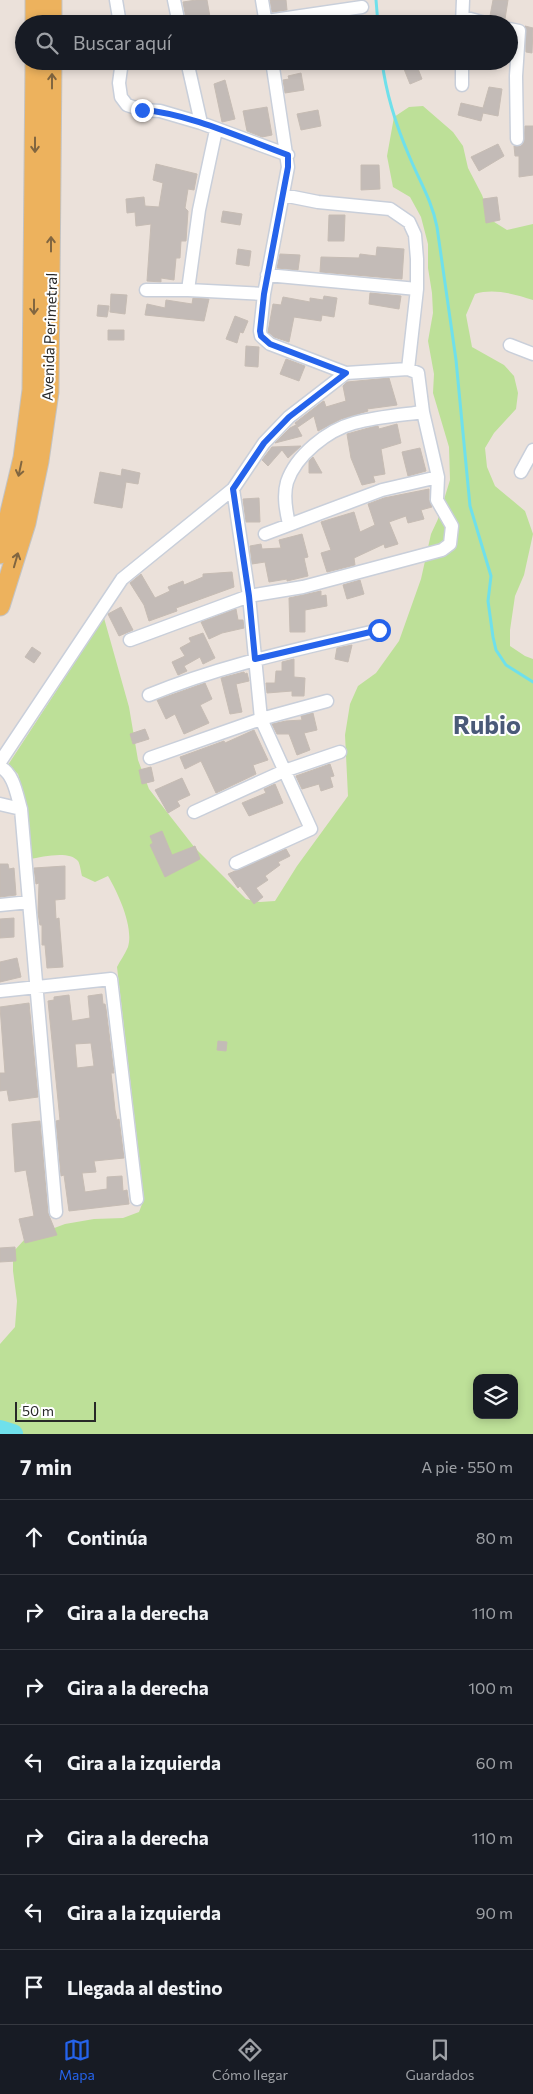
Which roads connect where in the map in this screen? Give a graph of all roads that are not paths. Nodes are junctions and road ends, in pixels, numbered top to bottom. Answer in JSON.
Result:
{"nodes":[{"id":1,"x":36,"y":0,"type":"edge"},
{"id":2,"x":52,"y":0,"type":"edge"},
{"id":3,"x":116,"y":0,"type":"edge"},
{"id":4,"x":174,"y":0,"type":"edge"},
{"id":5,"x":262,"y":0,"type":"edge"},
{"id":6,"x":463,"y":0,"type":"edge"},
{"id":7,"x":362,"y":6,"type":"dead end"},
{"id":8,"x":35,"y":15,"type":"edge"},
{"id":9,"x":52,"y":15,"type":"edge"},
{"id":10,"x":118,"y":15,"type":"edge"},
{"id":11,"x":177,"y":15,"type":"edge"},
{"id":12,"x":265,"y":15,"type":"edge"},
{"id":13,"x":308,"y":15,"type":"edge"},
{"id":14,"x":462,"y":15,"type":"edge"},
{"id":15,"x":518,"y":31,"type":"edge"},
{"id":16,"x":518,"y":46,"type":"edge"},
{"id":17,"x":35,"y":70,"type":"edge"},
{"id":18,"x":52,"y":70,"type":"edge"},
{"id":19,"x":121,"y":70,"type":"edge"},
{"id":20,"x":189,"y":70,"type":"edge"},
{"id":21,"x":274,"y":70,"type":"edge"},
{"id":22,"x":462,"y":70,"type":"edge"},
{"id":23,"x":516,"y":70,"type":"edge"},
{"id":24,"x":462,"y":85,"type":"dead end"},
{"id":25,"x":201,"y":123,"type":"junction"},
{"id":26,"x":216,"y":130,"type":"junction"},
{"id":27,"x":517,"y":139,"type":"dead end"},
{"id":28,"x":288,"y":155,"type":"junction"},
{"id":29,"x":283,"y":195,"type":"junction"},
{"id":30,"x":268,"y":276,"type":"junction"},
{"id":31,"x":417,"y":289,"type":"junction"},
{"id":32,"x":146,"y":290,"type":"dead end"},
{"id":33,"x":188,"y":290,"type":"junction"},
{"id":34,"x":264,"y":294,"type":"junction"},
{"id":35,"x":510,"y":345,"type":"dead end"},
{"id":36,"x":533,"y":354,"type":"edge"},
{"id":37,"x":408,"y":369,"type":"junction"},
{"id":38,"x":346,"y":373,"type":"junction"},
{"id":39,"x":423,"y":412,"type":"junction"},
{"id":40,"x":533,"y":450,"type":"edge"},
{"id":41,"x":522,"y":472,"type":"dead end"},
{"id":42,"x":438,"y":477,"type":"junction"},
{"id":43,"x":233,"y":489,"type":"junction"},
{"id":44,"x":289,"y":524,"type":"junction"},
{"id":45,"x":265,"y":534,"type":"dead end"},
{"id":46,"x":0,"y":554,"type":"edge"},
{"id":47,"x":249,"y":596,"type":"junction"},
{"id":48,"x":0,"y":606,"type":"edge"},
{"id":49,"x":379,"y":630,"type":"dead end"},
{"id":50,"x":130,"y":640,"type":"dead end"},
{"id":51,"x":255,"y":659,"type":"junction"},
{"id":52,"x":149,"y":695,"type":"dead end"},
{"id":53,"x":327,"y":701,"type":"dead end"},
{"id":54,"x":262,"y":719,"type":"junction"},
{"id":55,"x":340,"y":752,"type":"dead end"},
{"id":56,"x":150,"y":758,"type":"dead end"},
{"id":57,"x":0,"y":762,"type":"edge"},
{"id":58,"x":0,"y":767,"type":"edge"},
{"id":59,"x":284,"y":771,"type":"junction"},
{"id":60,"x":0,"y":804,"type":"edge"},
{"id":61,"x":21,"y":809,"type":"junction"},
{"id":62,"x":194,"y":812,"type":"dead end"},
{"id":63,"x":236,"y":863,"type":"dead end"},
{"id":64,"x":28,"y":902,"type":"junction"},
{"id":65,"x":0,"y":905,"type":"edge"},
{"id":66,"x":36,"y":987,"type":"junction"},
{"id":67,"x":0,"y":991,"type":"edge"},
{"id":68,"x":137,"y":1199,"type":"dead end"},
{"id":69,"x":56,"y":1212,"type":"dead end"}],
"edges":[{"from":1,"to":8,"type":"main road"},
{"from":2,"to":9,"type":"main road"},
{"from":3,"to":10,"type":"street"},
{"from":4,"to":11,"type":"street"},
{"from":5,"to":12,"type":"street"},
{"from":6,"to":14,"type":"street"},
{"from":7,"to":13,"type":"street"},
{"from":15,"to":16,"type":"street"},
{"from":17,"to":46,"type":"main road","name":"Avenida Perimetral","one_way":true},
{"from":48,"to":18,"type":"main road","name":"Avenida Perimetral","one_way":true},
{"from":19,"to":25,"type":"street"},
{"from":20,"to":25,"type":"street"},
{"from":21,"to":28,"type":"street"},
{"from":22,"to":24,"type":"street"},
{"from":23,"to":27,"type":"street"},
{"from":25,"to":26,"type":"street"},
{"from":26,"to":28,"type":"street"},
{"from":26,"to":33,"type":"street"},
{"from":28,"to":29,"type":"street"},
{"from":29,"to":30,"type":"street"},
{"from":29,"to":31,"type":"street"},
{"from":30,"to":31,"type":"street"},
{"from":30,"to":34,"type":"street"},
{"from":31,"to":37,"type":"street"},
{"from":32,"to":33,"type":"street"},
{"from":33,"to":34,"type":"street"},
{"from":34,"to":38,"type":"street"},
{"from":35,"to":36,"type":"street"},
{"from":37,"to":38,"type":"street"},
{"from":37,"to":39,"type":"street"},
{"from":38,"to":43,"type":"street"},
{"from":39,"to":42,"type":"street"},
{"from":39,"to":44,"type":"street"},
{"from":40,"to":41,"type":"street"},
{"from":42,"to":44,"type":"street"},
{"from":42,"to":47,"type":"street"},
{"from":43,"to":47,"type":"street"},
{"from":43,"to":57,"type":"street"},
{"from":44,"to":45,"type":"street"},
{"from":47,"to":50,"type":"street"},
{"from":47,"to":51,"type":"street"},
{"from":49,"to":51,"type":"street"},
{"from":51,"to":52,"type":"street"},
{"from":51,"to":54,"type":"street"},
{"from":53,"to":54,"type":"street"},
{"from":54,"to":56,"type":"street"},
{"from":54,"to":59,"type":"street"},
{"from":55,"to":59,"type":"street"},
{"from":58,"to":61,"type":"street"},
{"from":59,"to":62,"type":"street"},
{"from":59,"to":63,"type":"street"},
{"from":60,"to":61,"type":"street"},
{"from":61,"to":64,"type":"street"},
{"from":64,"to":65,"type":"street"},
{"from":64,"to":66,"type":"street"},
{"from":66,"to":67,"type":"street"},
{"from":66,"to":68,"type":"street"},
{"from":66,"to":69,"type":"street"}]}
